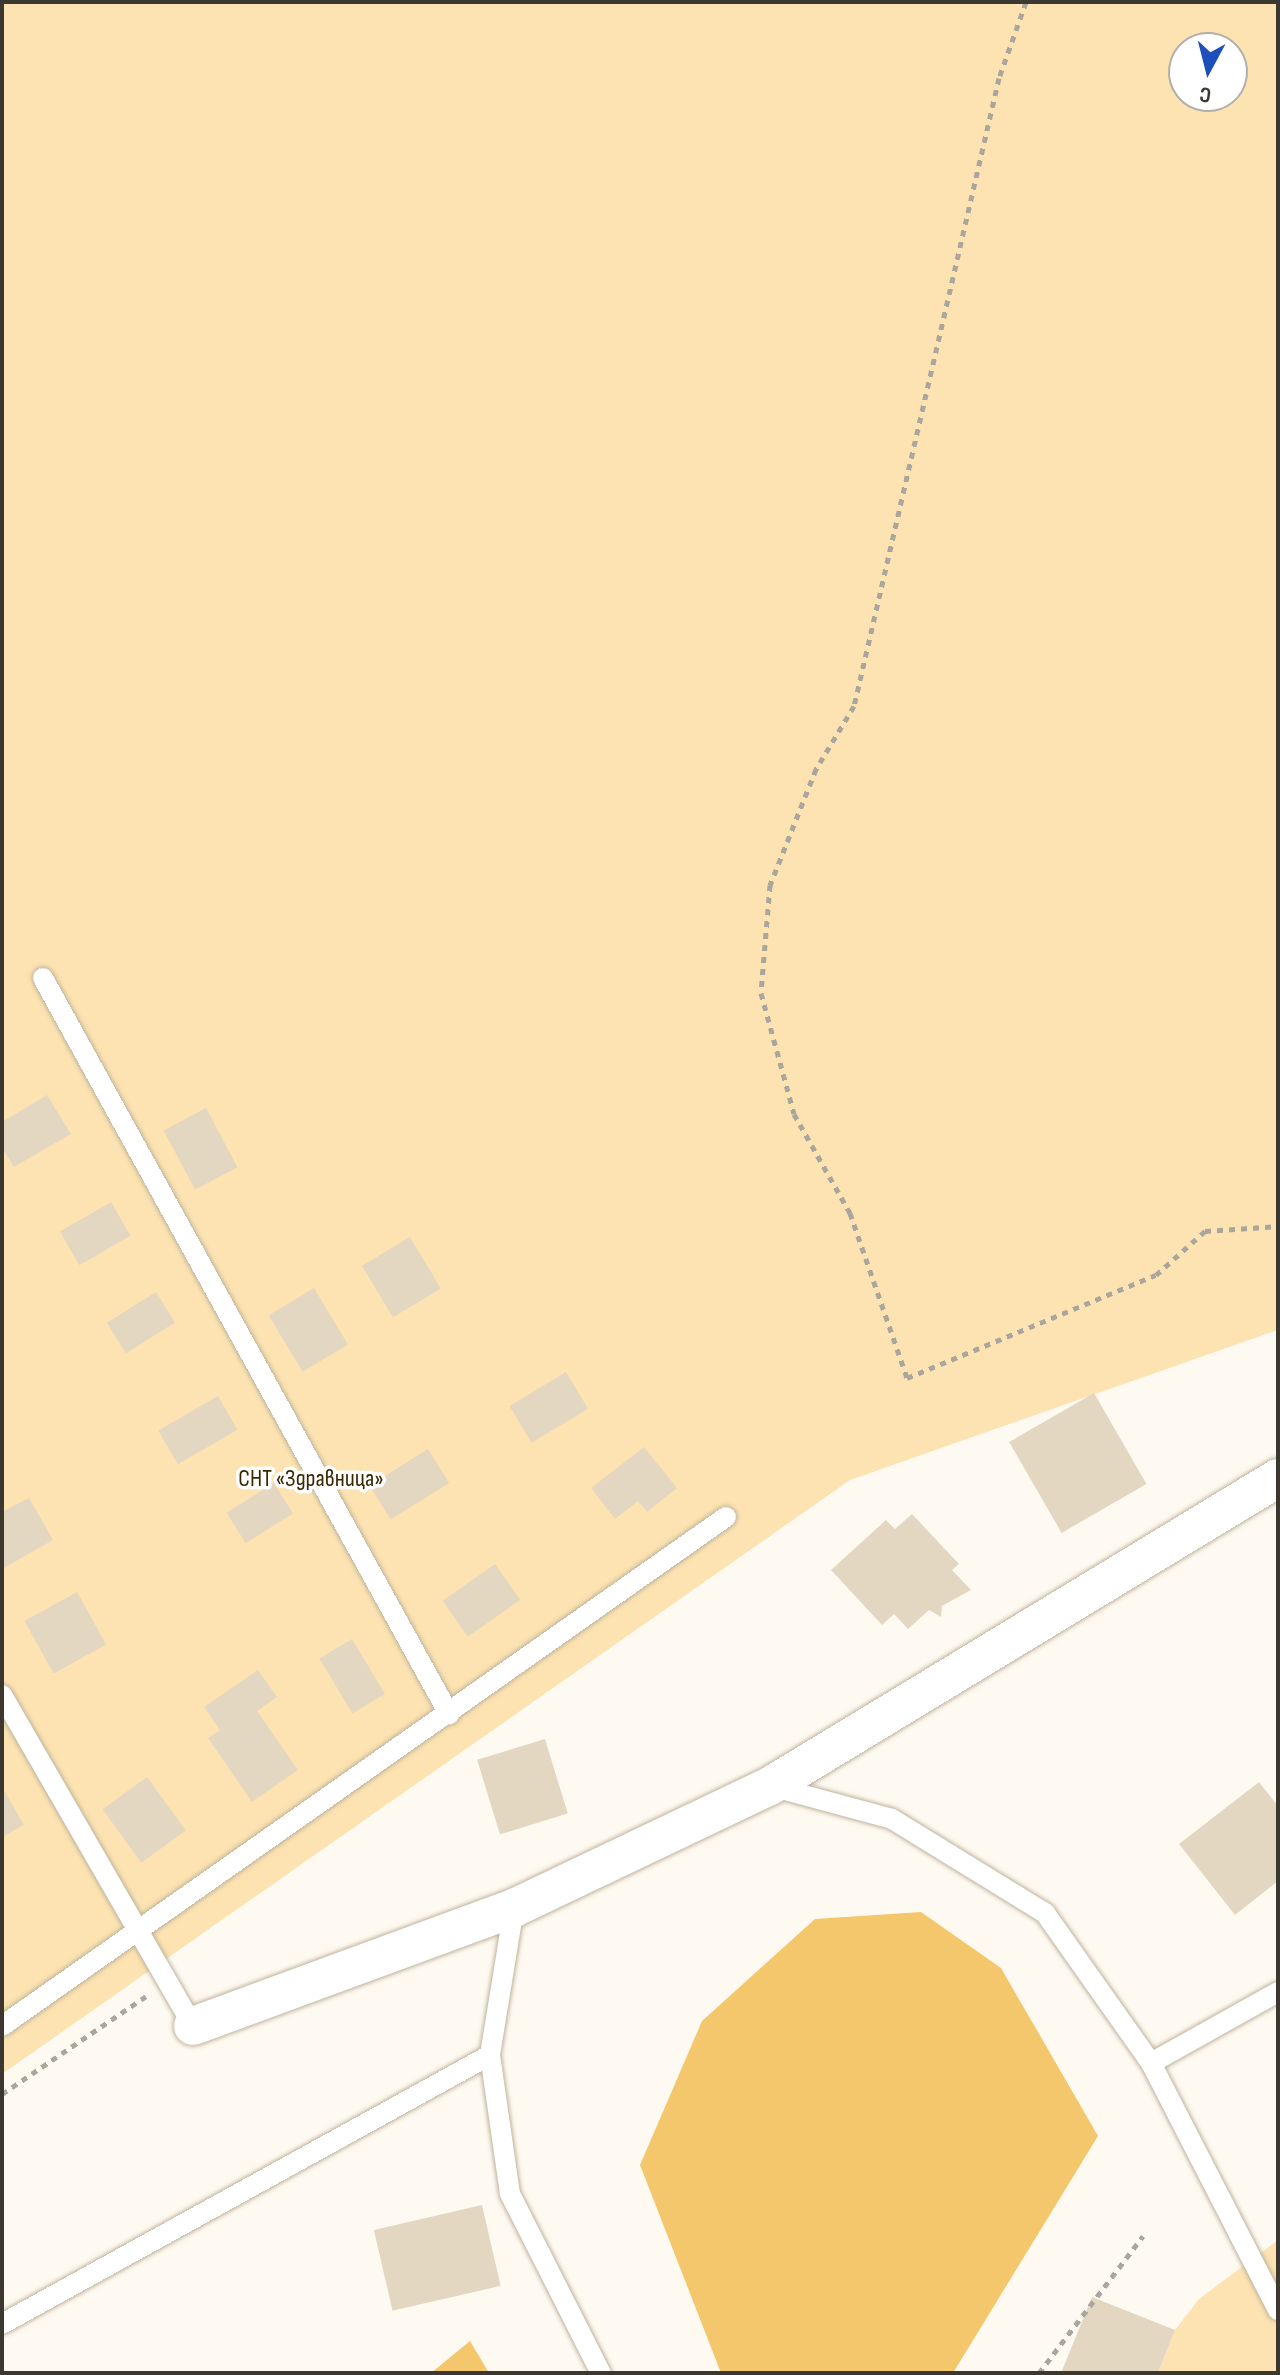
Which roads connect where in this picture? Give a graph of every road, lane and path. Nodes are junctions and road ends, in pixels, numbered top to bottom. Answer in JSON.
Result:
{"nodes":[{"id":1,"x":1026,"y":2,"type":"edge"},
{"id":2,"x":43,"y":978,"type":"dead end"},
{"id":3,"x":1278,"y":1226,"type":"edge"},
{"id":4,"x":1278,"y":1478,"type":"edge"},
{"id":5,"x":726,"y":1517,"type":"dead end"},
{"id":6,"x":2,"y":1695,"type":"edge"},
{"id":7,"x":449,"y":1714,"type":"junction"},
{"id":8,"x":770,"y":1786,"type":"junction"},
{"id":9,"x":514,"y":1908,"type":"junction"},
{"id":10,"x":138,"y":1933,"type":"junction"},
{"id":11,"x":167,"y":1982,"type":"junction"},
{"id":12,"x":1278,"y":1992,"type":"edge"},
{"id":13,"x":2,"y":2026,"type":"edge"},
{"id":14,"x":193,"y":2026,"type":"joint"},
{"id":15,"x":490,"y":2055,"type":"junction"},
{"id":16,"x":1151,"y":2063,"type":"junction"},
{"id":17,"x":2,"y":2094,"type":"edge"},
{"id":18,"x":1143,"y":2236,"type":"dead end"},
{"id":19,"x":1278,"y":2310,"type":"edge"},
{"id":20,"x":2,"y":2324,"type":"edge"},
{"id":21,"x":601,"y":2373,"type":"edge"},
{"id":22,"x":1039,"y":2373,"type":"edge"}],
"edges":[{"from":1,"to":3,"type":"path"},
{"from":2,"to":7,"type":"lane"},
{"from":4,"to":8,"type":"street"},
{"from":5,"to":7,"type":"lane"},
{"from":6,"to":10,"type":"lane"},
{"from":7,"to":10,"type":"lane"},
{"from":8,"to":9,"type":"street"},
{"from":8,"to":16,"type":"lane"},
{"from":9,"to":14,"type":"street"},
{"from":9,"to":15,"type":"lane"},
{"from":10,"to":11,"type":"lane"},
{"from":10,"to":13,"type":"lane"},
{"from":11,"to":14,"type":"lane"},
{"from":11,"to":17,"type":"path"},
{"from":12,"to":16,"type":"lane"},
{"from":15,"to":20,"type":"lane"},
{"from":15,"to":21,"type":"lane"},
{"from":16,"to":19,"type":"lane"},
{"from":18,"to":22,"type":"path"}]}
